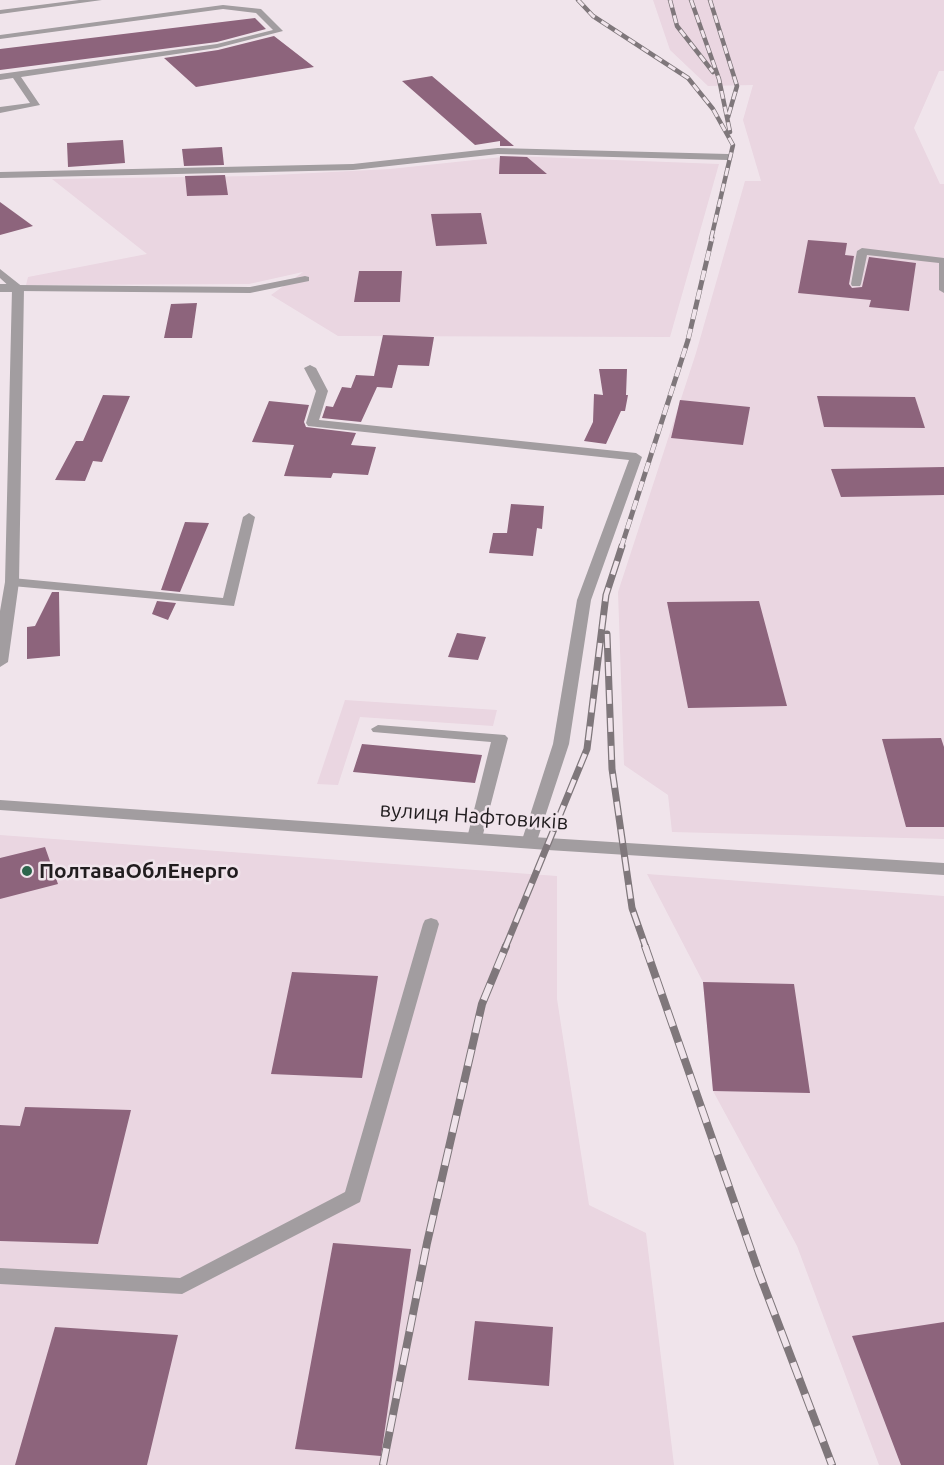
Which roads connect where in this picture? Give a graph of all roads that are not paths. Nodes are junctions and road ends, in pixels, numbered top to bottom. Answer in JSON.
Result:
{"nodes":[{"id":1,"x":98,"y":0,"type":"edge"},
{"id":2,"x":0,"y":12,"type":"edge"},
{"id":3,"x":0,"y":37,"type":"edge"},
{"id":4,"x":16,"y":75,"type":"junction"},
{"id":5,"x":0,"y":77,"type":"edge"},
{"id":6,"x":0,"y":110,"type":"edge"},
{"id":7,"x":728,"y":157,"type":"dead end"},
{"id":8,"x":0,"y":176,"type":"edge"},
{"id":9,"x":0,"y":272,"type":"edge"},
{"id":10,"x":304,"y":279,"type":"dead end"},
{"id":11,"x":856,"y":284,"type":"dead end"},
{"id":12,"x":0,"y":288,"type":"edge"},
{"id":13,"x":18,"y":288,"type":"junction"},
{"id":14,"x":944,"y":290,"type":"edge"},
{"id":15,"x":310,"y":368,"type":"dead end"},
{"id":16,"x":249,"y":517,"type":"dead end"},
{"id":17,"x":12,"y":582,"type":"junction"},
{"id":18,"x":0,"y":662,"type":"edge"},
{"id":19,"x":378,"y":729,"type":"dead end"},
{"id":20,"x":0,"y":805,"type":"edge"},
{"id":21,"x":475,"y":838,"type":"junction"},
{"id":22,"x":529,"y":843,"type":"junction"},
{"id":23,"x":944,"y":869,"type":"edge"},
{"id":24,"x":431,"y":924,"type":"dead end"},
{"id":25,"x":0,"y":1276,"type":"edge"}],
"edges":[{"from":1,"to":2,"type":"lane"},
{"from":3,"to":4,"type":"lane"},
{"from":4,"to":5,"type":"lane"},
{"from":4,"to":6,"type":"lane"},
{"from":7,"to":8,"type":"lane"},
{"from":9,"to":13,"type":"street"},
{"from":10,"to":13,"type":"lane"},
{"from":11,"to":14,"type":"lane"},
{"from":12,"to":13,"type":"street"},
{"from":13,"to":17,"type":"street"},
{"from":15,"to":22,"type":"lane"},
{"from":16,"to":17,"type":"lane"},
{"from":17,"to":18,"type":"street"},
{"from":19,"to":21,"type":"lane"},
{"from":20,"to":21,"type":"street","name":"вулиця Нафтовиків"},
{"from":21,"to":22,"type":"street","name":"вулиця Нафтовиків"},
{"from":22,"to":23,"type":"street","name":"вулиця Нафтовиків"},
{"from":24,"to":25,"type":"lane"}]}
